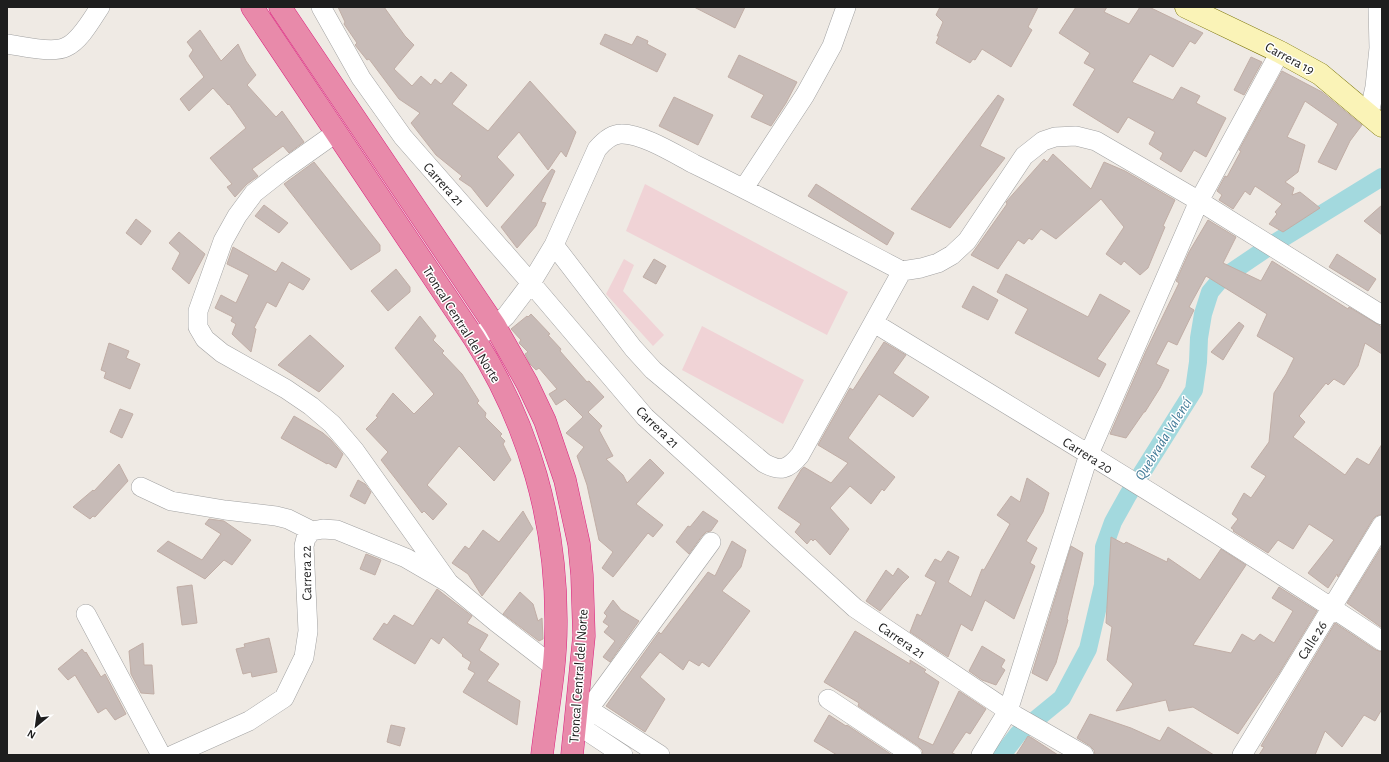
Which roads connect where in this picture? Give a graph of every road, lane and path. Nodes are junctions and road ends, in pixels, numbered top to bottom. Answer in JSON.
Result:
{"nodes":[{"id":1,"x":100,"y":7,"type":"edge"},
{"id":2,"x":252,"y":7,"type":"edge"},
{"id":3,"x":280,"y":7,"type":"edge"},
{"id":4,"x":321,"y":7,"type":"edge"},
{"id":5,"x":846,"y":7,"type":"edge"},
{"id":6,"x":1186,"y":7,"type":"edge"},
{"id":7,"x":1378,"y":7,"type":"edge"},
{"id":8,"x":7,"y":44,"type":"edge"},
{"id":9,"x":1280,"y":52,"type":"junction"},
{"id":10,"x":1376,"y":120,"type":"edge"},
{"id":11,"x":337,"y":132,"type":"junction"},
{"id":12,"x":744,"y":188,"type":"junction"},
{"id":13,"x":1199,"y":201,"type":"junction"},
{"id":14,"x":554,"y":245,"type":"junction"},
{"id":15,"x":902,"y":271,"type":"junction"},
{"id":16,"x":531,"y":283,"type":"junction"},
{"id":17,"x":1382,"y":314,"type":"edge"},
{"id":18,"x":874,"y":323,"type":"junction"},
{"id":19,"x":495,"y":326,"type":"junction"},
{"id":20,"x":474,"y":338,"type":"junction"},
{"id":21,"x":1088,"y":454,"type":"junction"},
{"id":22,"x":141,"y":487,"type":"dead end"},
{"id":23,"x":1382,"y":525,"type":"edge"},
{"id":24,"x":312,"y":531,"type":"junction"},
{"id":25,"x":711,"y":542,"type":"dead end"},
{"id":26,"x":449,"y":583,"type":"junction"},
{"id":27,"x":1332,"y":608,"type":"junction"},
{"id":28,"x":86,"y":614,"type":"dead end"},
{"id":29,"x":1382,"y":641,"type":"edge"},
{"id":30,"x":553,"y":666,"type":"junction"},
{"id":31,"x":828,"y":700,"type":"dead end"},
{"id":32,"x":1012,"y":714,"type":"junction"},
{"id":33,"x":581,"y":716,"type":"junction"},
{"id":34,"x":161,"y":755,"type":"edge"},
{"id":35,"x":173,"y":755,"type":"edge"},
{"id":36,"x":542,"y":755,"type":"edge"},
{"id":37,"x":572,"y":755,"type":"edge"},
{"id":38,"x":623,"y":755,"type":"edge"},
{"id":39,"x":660,"y":755,"type":"edge"},
{"id":40,"x":912,"y":755,"type":"edge"},
{"id":41,"x":981,"y":755,"type":"edge"},
{"id":42,"x":1084,"y":755,"type":"edge"},
{"id":43,"x":1242,"y":755,"type":"edge"}],
"edges":[{"from":1,"to":8,"type":"street"},
{"from":2,"to":11,"type":"highway","name":"Troncal Central del Norte"},
{"from":3,"to":19,"type":"highway","name":"Troncal Central del Norte"},
{"from":4,"to":16,"type":"street","name":"Carrera 21"},
{"from":5,"to":12,"type":"street"},
{"from":6,"to":9,"type":"street","name":"Carrera 19"},
{"from":7,"to":10,"type":"street"},
{"from":9,"to":10,"type":"street","name":"Carrera 19"},
{"from":9,"to":13,"type":"street"},
{"from":11,"to":20,"type":"highway","name":"Troncal Central del Norte"},
{"from":11,"to":26,"type":"street"},
{"from":12,"to":14,"type":"street"},
{"from":12,"to":15,"type":"street"},
{"from":13,"to":15,"type":"street"},
{"from":13,"to":17,"type":"street"},
{"from":13,"to":21,"type":"street"},
{"from":14,"to":16,"type":"street"},
{"from":14,"to":18,"type":"street"},
{"from":15,"to":18,"type":"street"},
{"from":16,"to":19,"type":"street"},
{"from":16,"to":32,"type":"street","name":"Carrera 21"},
{"from":18,"to":21,"type":"street","name":"Carrera 20"},
{"from":19,"to":20,"type":"street"},
{"from":19,"to":33,"type":"highway","name":"Troncal Central del Norte"},
{"from":20,"to":30,"type":"highway","name":"Troncal Central del Norte"},
{"from":21,"to":27,"type":"street","name":"Carrera 20"},
{"from":21,"to":32,"type":"street"},
{"from":22,"to":24,"type":"street"},
{"from":23,"to":27,"type":"street","name":"Calle 26"},
{"from":24,"to":26,"type":"street","name":"Carrera 22"},
{"from":24,"to":35,"type":"street","name":"Carrera 22"},
{"from":25,"to":33,"type":"street"},
{"from":26,"to":30,"type":"street","name":"Carrera 22"},
{"from":27,"to":29,"type":"street","name":"Carrera 20"},
{"from":27,"to":43,"type":"street","name":"Calle 26"},
{"from":28,"to":34,"type":"street"},
{"from":30,"to":36,"type":"highway","name":"Troncal Central del Norte"},
{"from":31,"to":40,"type":"street"},
{"from":32,"to":41,"type":"street"},
{"from":32,"to":42,"type":"street","name":"Carrera 21"},
{"from":33,"to":37,"type":"highway","name":"Troncal Central del Norte"},
{"from":33,"to":38,"type":"street"},
{"from":33,"to":39,"type":"street"}]}
